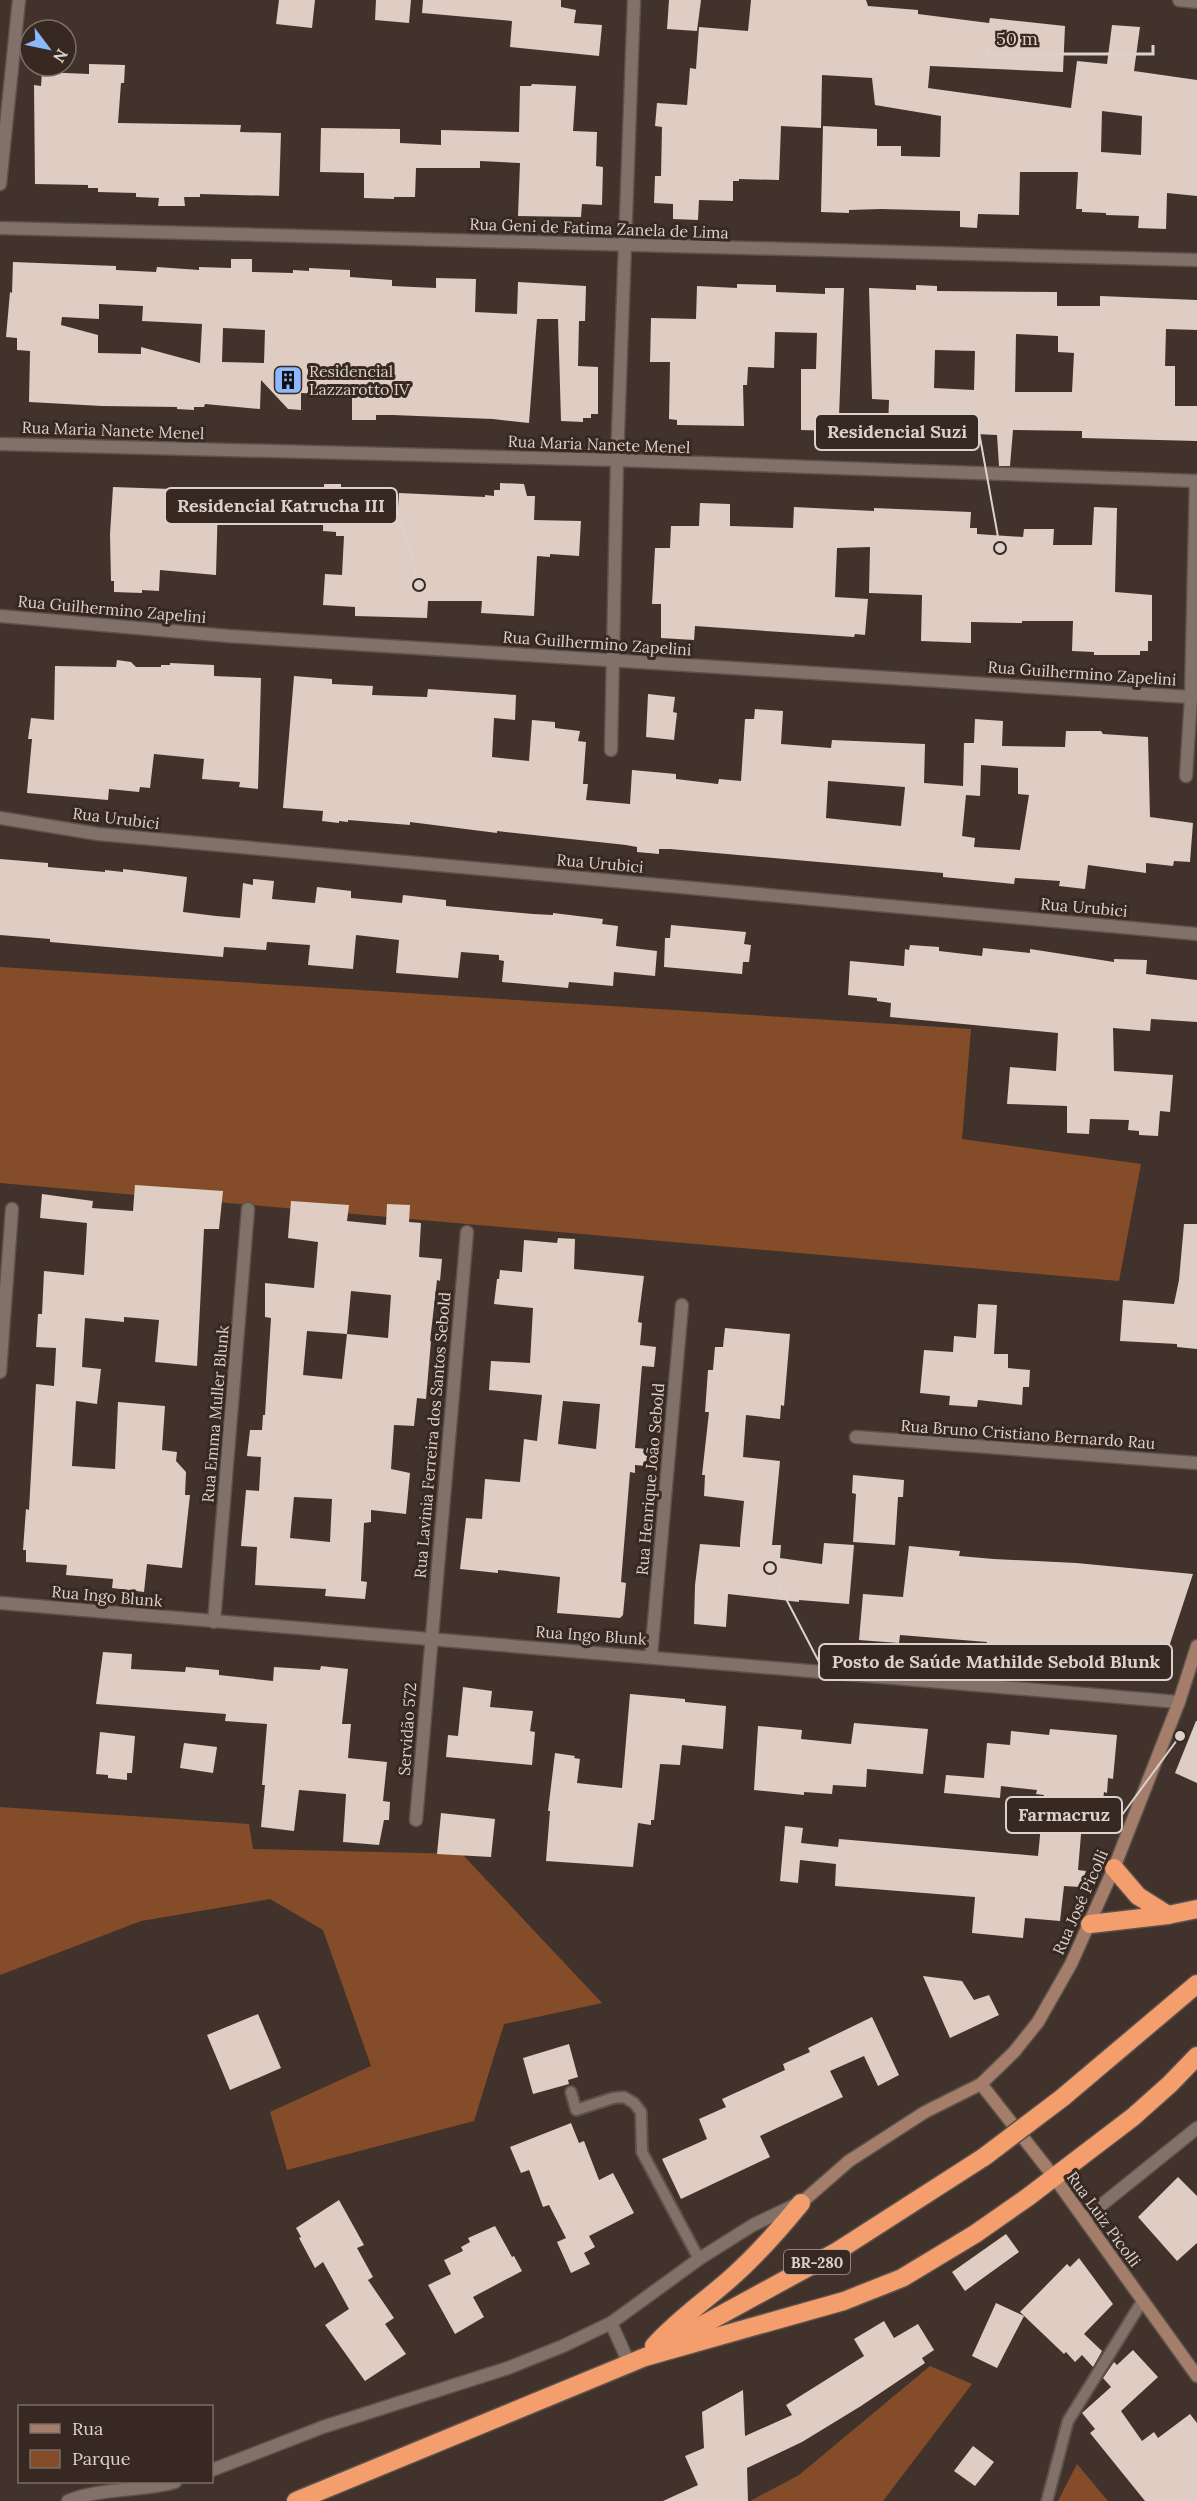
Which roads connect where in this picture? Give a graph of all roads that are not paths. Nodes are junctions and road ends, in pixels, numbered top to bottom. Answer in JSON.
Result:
{"nodes":[{"id":1,"x":19,"y":0,"type":"edge"},
{"id":2,"x":634,"y":0,"type":"edge"},
{"id":3,"x":1179,"y":0,"type":"edge"},
{"id":4,"x":1197,"y":2,"type":"edge"},
{"id":5,"x":0,"y":184,"type":"edge"},
{"id":6,"x":0,"y":228,"type":"edge"},
{"id":7,"x":623,"y":245,"type":"junction"},
{"id":8,"x":1197,"y":260,"type":"edge"},
{"id":9,"x":0,"y":444,"type":"edge"},
{"id":10,"x":616,"y":460,"type":"junction"},
{"id":11,"x":1196,"y":481,"type":"edge"},
{"id":12,"x":0,"y":616,"type":"edge"},
{"id":13,"x":613,"y":660,"type":"junction"},
{"id":14,"x":1191,"y":697,"type":"junction"},
{"id":15,"x":611,"y":750,"type":"dead end"},
{"id":16,"x":1186,"y":776,"type":"dead end"},
{"id":17,"x":0,"y":818,"type":"edge"},
{"id":18,"x":1197,"y":934,"type":"edge"},
{"id":19,"x":12,"y":1209,"type":"dead end"},
{"id":20,"x":249,"y":1209,"type":"dead end"},
{"id":21,"x":467,"y":1232,"type":"dead end"},
{"id":22,"x":682,"y":1305,"type":"dead end"},
{"id":23,"x":0,"y":1372,"type":"edge"},
{"id":24,"x":856,"y":1437,"type":"dead end"},
{"id":25,"x":1197,"y":1464,"type":"edge"},
{"id":26,"x":0,"y":1603,"type":"edge"},
{"id":27,"x":214,"y":1622,"type":"junction"},
{"id":28,"x":430,"y":1640,"type":"junction"},
{"id":29,"x":1197,"y":1646,"type":"edge"},
{"id":30,"x":651,"y":1656,"type":"junction"},
{"id":31,"x":1179,"y":1702,"type":"junction"},
{"id":32,"x":416,"y":1820,"type":"dead end"},
{"id":33,"x":1114,"y":1868,"type":"junction"},
{"id":34,"x":1197,"y":1909,"type":"edge"},
{"id":35,"x":1168,"y":1915,"type":"junction"},
{"id":36,"x":1090,"y":1924,"type":"junction"},
{"id":37,"x":1197,"y":1984,"type":"edge"},
{"id":38,"x":1197,"y":2056,"type":"edge"},
{"id":39,"x":981,"y":2084,"type":"junction"},
{"id":40,"x":571,"y":2091,"type":"dead end"},
{"id":41,"x":1197,"y":2128,"type":"edge"},
{"id":42,"x":1054,"y":2177,"type":"junction"},
{"id":43,"x":801,"y":2203,"type":"junction"},
{"id":44,"x":1084,"y":2219,"type":"junction"},
{"id":45,"x":699,"y":2259,"type":"junction"},
{"id":46,"x":1143,"y":2300,"type":"junction"},
{"id":47,"x":610,"y":2323,"type":"junction"},
{"id":48,"x":637,"y":2360,"type":"junction"},
{"id":49,"x":1197,"y":2376,"type":"edge"},
{"id":50,"x":213,"y":2470,"type":"edge"},
{"id":51,"x":168,"y":2483,"type":"edge"},
{"id":52,"x":68,"y":2501,"type":"edge"},
{"id":53,"x":296,"y":2501,"type":"edge"},
{"id":54,"x":1047,"y":2501,"type":"edge"}],
"edges":[{"from":1,"to":5,"type":"street"},
{"from":2,"to":7,"type":"street"},
{"from":3,"to":4,"type":"street"},
{"from":6,"to":7,"type":"street","name":"Rua Geni de Fatima Zanela de Lima"},
{"from":7,"to":8,"type":"street","name":"Rua Geni de Fatima Zanela de Lima"},
{"from":7,"to":10,"type":"street"},
{"from":9,"to":10,"type":"street","name":"Rua Maria Nanete Menel"},
{"from":10,"to":11,"type":"street","name":"Rua Maria Nanete Menel"},
{"from":10,"to":13,"type":"street"},
{"from":11,"to":14,"type":"street"},
{"from":12,"to":13,"type":"street","name":"Rua Guilhermino Zapelini"},
{"from":13,"to":14,"type":"street","name":"Rua Guilhermino Zapelini"},
{"from":13,"to":15,"type":"street"},
{"from":14,"to":16,"type":"street"},
{"from":17,"to":18,"type":"street","name":"Rua Urubici"},
{"from":19,"to":23,"type":"street"},
{"from":20,"to":27,"type":"street","name":"Rua Emma Muller Blunk"},
{"from":21,"to":28,"type":"street","name":"Rua Lavinia Ferreira dos Santos Sebold"},
{"from":22,"to":30,"type":"street","name":"Rua Henrique João Sebold"},
{"from":24,"to":25,"type":"street","name":"Rua Bruno Cristiano Bernardo Rau"},
{"from":26,"to":27,"type":"street","name":"Rua Ingo Blunk"},
{"from":27,"to":28,"type":"street","name":"Rua Ingo Blunk"},
{"from":28,"to":30,"type":"street","name":"Rua Ingo Blunk"},
{"from":28,"to":32,"type":"street","name":"Servidão 572"},
{"from":29,"to":31,"type":"street","name":"Rua José Picolli"},
{"from":30,"to":31,"type":"street","name":"Rua Ingo Blunk"},
{"from":31,"to":33,"type":"street","name":"Rua José Picolli"},
{"from":33,"to":35,"type":"highway"},
{"from":33,"to":36,"type":"street","name":"Rua José Picolli"},
{"from":34,"to":35,"type":"highway"},
{"from":35,"to":36,"type":"highway"},
{"from":36,"to":39,"type":"street","name":"Rua José Picolli"},
{"from":37,"to":48,"type":"highway","number":"BR-280","bridge":true},
{"from":38,"to":42,"type":"highway"},
{"from":39,"to":42,"type":"street","name":"Rua Luiz Picolli"},
{"from":39,"to":43,"type":"street","name":"Rua José Picolli"},
{"from":40,"to":45,"type":"lane"},
{"from":41,"to":44,"type":"street"},
{"from":42,"to":44,"type":"street","name":"Rua Luiz Picolli"},
{"from":42,"to":48,"type":"highway"},
{"from":43,"to":45,"type":"street"},
{"from":43,"to":48,"type":"highway"},
{"from":44,"to":46,"type":"street","name":"Rua Luiz Picolli"},
{"from":45,"to":47,"type":"street"},
{"from":46,"to":49,"type":"street","name":"Rua Luiz Picolli"},
{"from":46,"to":54,"type":"lane"},
{"from":47,"to":48,"type":"street"},
{"from":47,"to":50,"type":"street"},
{"from":48,"to":53,"type":"highway","number":"BR-280"},
{"from":51,"to":52,"type":"street"}]}
